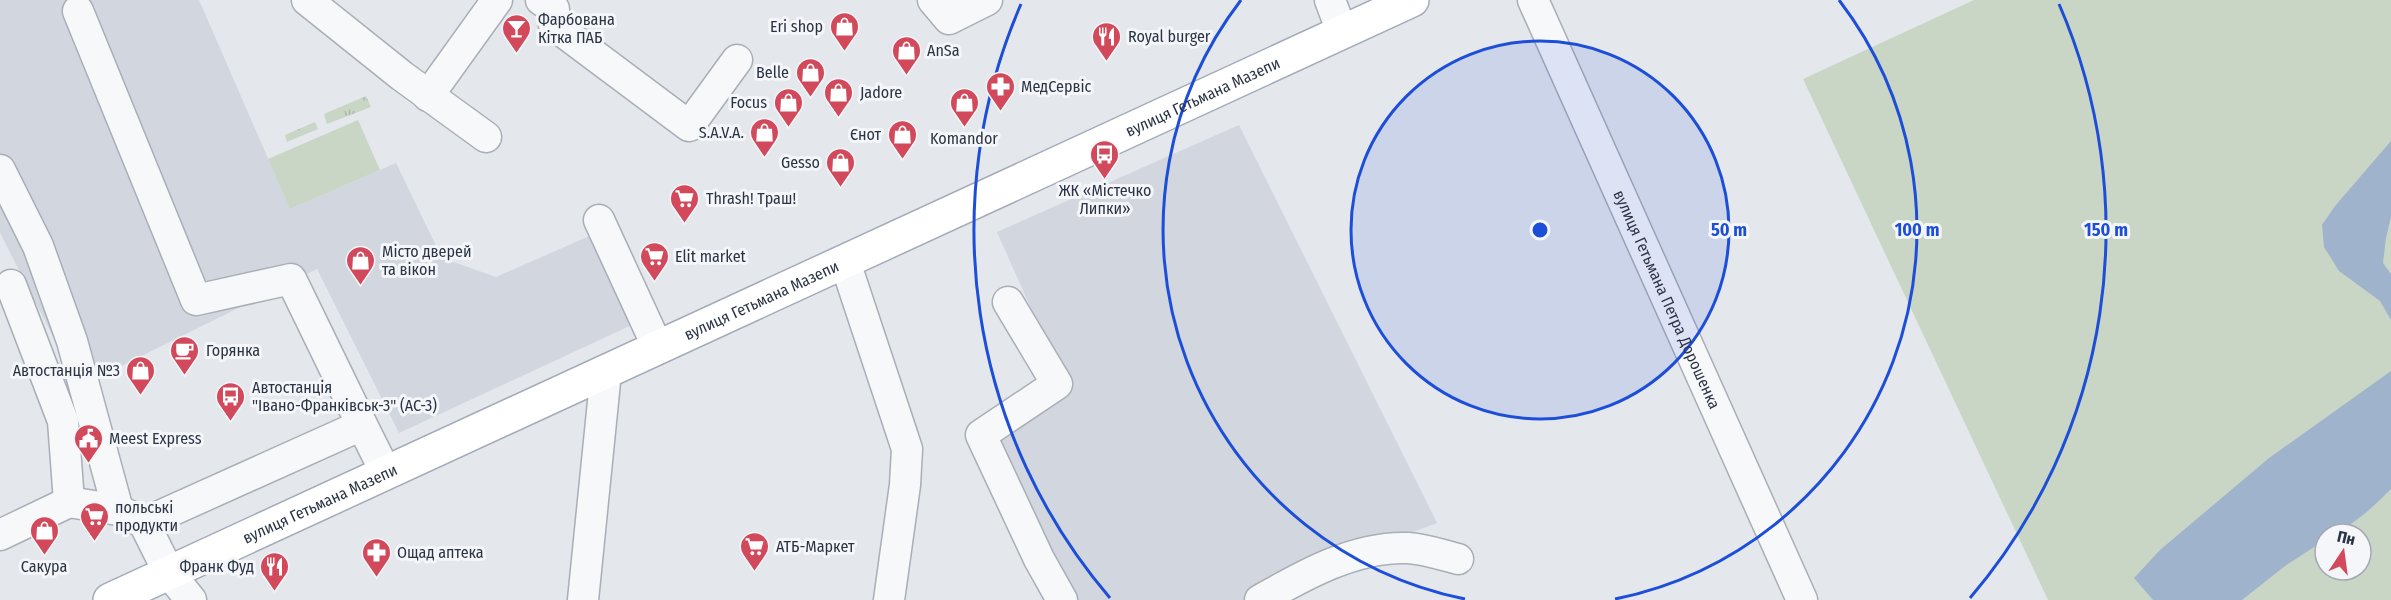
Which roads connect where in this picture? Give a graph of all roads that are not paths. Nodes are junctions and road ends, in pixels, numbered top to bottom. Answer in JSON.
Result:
{"nodes":[{"id":1,"x":307,"y":0,"type":"edge"},
{"id":2,"x":497,"y":0,"type":"edge"},
{"id":3,"x":541,"y":0,"type":"edge"},
{"id":4,"x":933,"y":0,"type":"edge"},
{"id":5,"x":987,"y":0,"type":"edge"},
{"id":6,"x":1330,"y":0,"type":"edge"},
{"id":7,"x":1412,"y":0,"type":"edge"},
{"id":8,"x":1533,"y":0,"type":"edge"},
{"id":9,"x":78,"y":11,"type":"dead end"},
{"id":10,"x":1342,"y":32,"type":"junction"},
{"id":11,"x":737,"y":60,"type":"dead end"},
{"id":12,"x":428,"y":96,"type":"junction"},
{"id":13,"x":486,"y":138,"type":"dead end"},
{"id":14,"x":0,"y":170,"type":"edge"},
{"id":15,"x":599,"y":220,"type":"dead end"},
{"id":16,"x":845,"y":262,"type":"junction"},
{"id":17,"x":11,"y":285,"type":"dead end"},
{"id":18,"x":1008,"y":302,"type":"dead end"},
{"id":19,"x":629,"y":355,"type":"junction"},
{"id":20,"x":362,"y":425,"type":"junction"},
{"id":21,"x":386,"y":473,"type":"junction"},
{"id":22,"x":69,"y":502,"type":"junction"},
{"id":23,"x":131,"y":517,"type":"junction"},
{"id":24,"x":0,"y":535,"type":"edge"},
{"id":25,"x":1458,"y":559,"type":"dead end"},
{"id":26,"x":169,"y":573,"type":"junction"},
{"id":27,"x":110,"y":600,"type":"edge"},
{"id":28,"x":190,"y":600,"type":"edge"},
{"id":29,"x":583,"y":600,"type":"edge"},
{"id":30,"x":889,"y":600,"type":"edge"},
{"id":31,"x":1062,"y":600,"type":"edge"},
{"id":32,"x":1260,"y":600,"type":"edge"},
{"id":33,"x":1802,"y":600,"type":"edge"}],
"edges":[{"from":1,"to":12,"type":"street"},
{"from":2,"to":12,"type":"street"},
{"from":3,"to":11,"type":"street"},
{"from":4,"to":5,"type":"street"},
{"from":6,"to":10,"type":"street"},
{"from":7,"to":10,"type":"main road","name":"вулиця Гетьмана Мазепи"},
{"from":8,"to":33,"type":"street","name":"вулиця Гетьмана Петра Дорошенка"},
{"from":9,"to":20,"type":"street"},
{"from":10,"to":16,"type":"main road","name":"вулиця Гетьмана Мазепи"},
{"from":12,"to":13,"type":"street"},
{"from":14,"to":23,"type":"street"},
{"from":15,"to":19,"type":"street"},
{"from":16,"to":19,"type":"main road","name":"вулиця Гетьмана Мазепи"},
{"from":16,"to":30,"type":"street"},
{"from":17,"to":22,"type":"street"},
{"from":18,"to":31,"type":"street"},
{"from":19,"to":21,"type":"main road","name":"вулиця Гетьмана Мазепи"},
{"from":19,"to":29,"type":"street"},
{"from":20,"to":21,"type":"street"},
{"from":20,"to":23,"type":"street"},
{"from":21,"to":26,"type":"main road","name":"вулиця Гетьмана Мазепи"},
{"from":22,"to":23,"type":"street"},
{"from":22,"to":24,"type":"street"},
{"from":23,"to":26,"type":"street"},
{"from":25,"to":32,"type":"street"},
{"from":26,"to":27,"type":"main road","name":"вулиця Гетьмана Мазепи"},
{"from":26,"to":28,"type":"street"}]}
